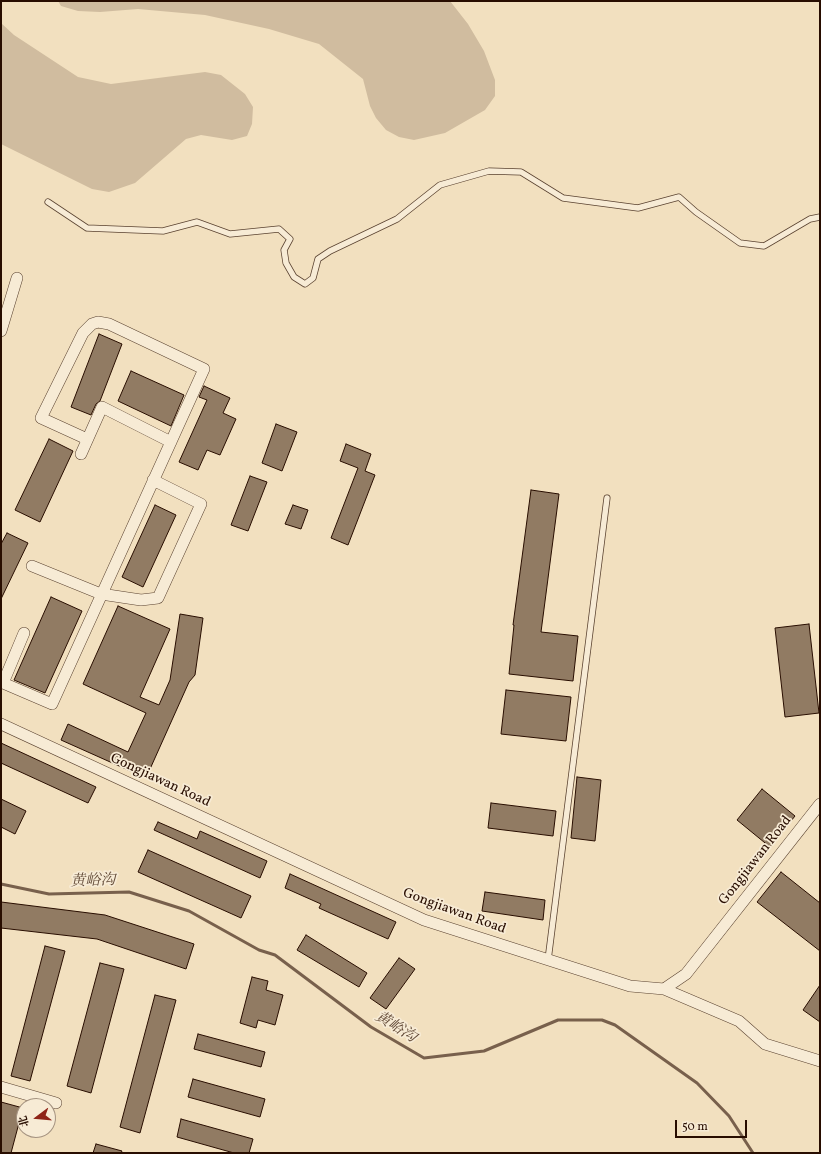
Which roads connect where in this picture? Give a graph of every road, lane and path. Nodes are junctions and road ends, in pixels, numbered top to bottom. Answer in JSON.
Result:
{"nodes":[{"id":1,"x":48,"y":202,"type":"dead end"},
{"id":2,"x":820,"y":217,"type":"edge"},
{"id":3,"x":17,"y":278,"type":"dead end"},
{"id":4,"x":1,"y":331,"type":"edge"},
{"id":5,"x":87,"y":439,"type":"junction"},
{"id":6,"x":171,"y":442,"type":"junction"},
{"id":7,"x":81,"y":454,"type":"dead end"},
{"id":8,"x":153,"y":480,"type":"junction"},
{"id":9,"x":607,"y":498,"type":"dead end"},
{"id":10,"x":32,"y":566,"type":"dead end"},
{"id":11,"x":101,"y":594,"type":"junction"},
{"id":12,"x":24,"y":633,"type":"dead end"},
{"id":13,"x":2,"y":683,"type":"edge"},
{"id":14,"x":1,"y":724,"type":"edge"},
{"id":15,"x":820,"y":804,"type":"edge"},
{"id":16,"x":548,"y":960,"type":"junction"},
{"id":17,"x":664,"y":989,"type":"junction"},
{"id":18,"x":820,"y":1061,"type":"edge"},
{"id":19,"x":1,"y":1087,"type":"edge"},
{"id":20,"x":39,"y":1098,"type":"edge"}],
"edges":[{"from":1,"to":2,"type":"lane"},
{"from":3,"to":4,"type":"street"},
{"from":5,"to":6,"type":"street"},
{"from":5,"to":6,"type":"street"},
{"from":5,"to":7,"type":"street"},
{"from":6,"to":8,"type":"street"},
{"from":8,"to":11,"type":"street"},
{"from":8,"to":11,"type":"street"},
{"from":9,"to":16,"type":"lane"},
{"from":10,"to":11,"type":"street"},
{"from":11,"to":13,"type":"street"},
{"from":12,"to":13,"type":"street"},
{"from":14,"to":16,"type":"street","name":"Gongjiawan Road"},
{"from":15,"to":17,"type":"street","name":"Gongjiawan Road"},
{"from":16,"to":17,"type":"street","name":"Gongjiawan Road"},
{"from":17,"to":18,"type":"street"},
{"from":19,"to":20,"type":"street"}]}
